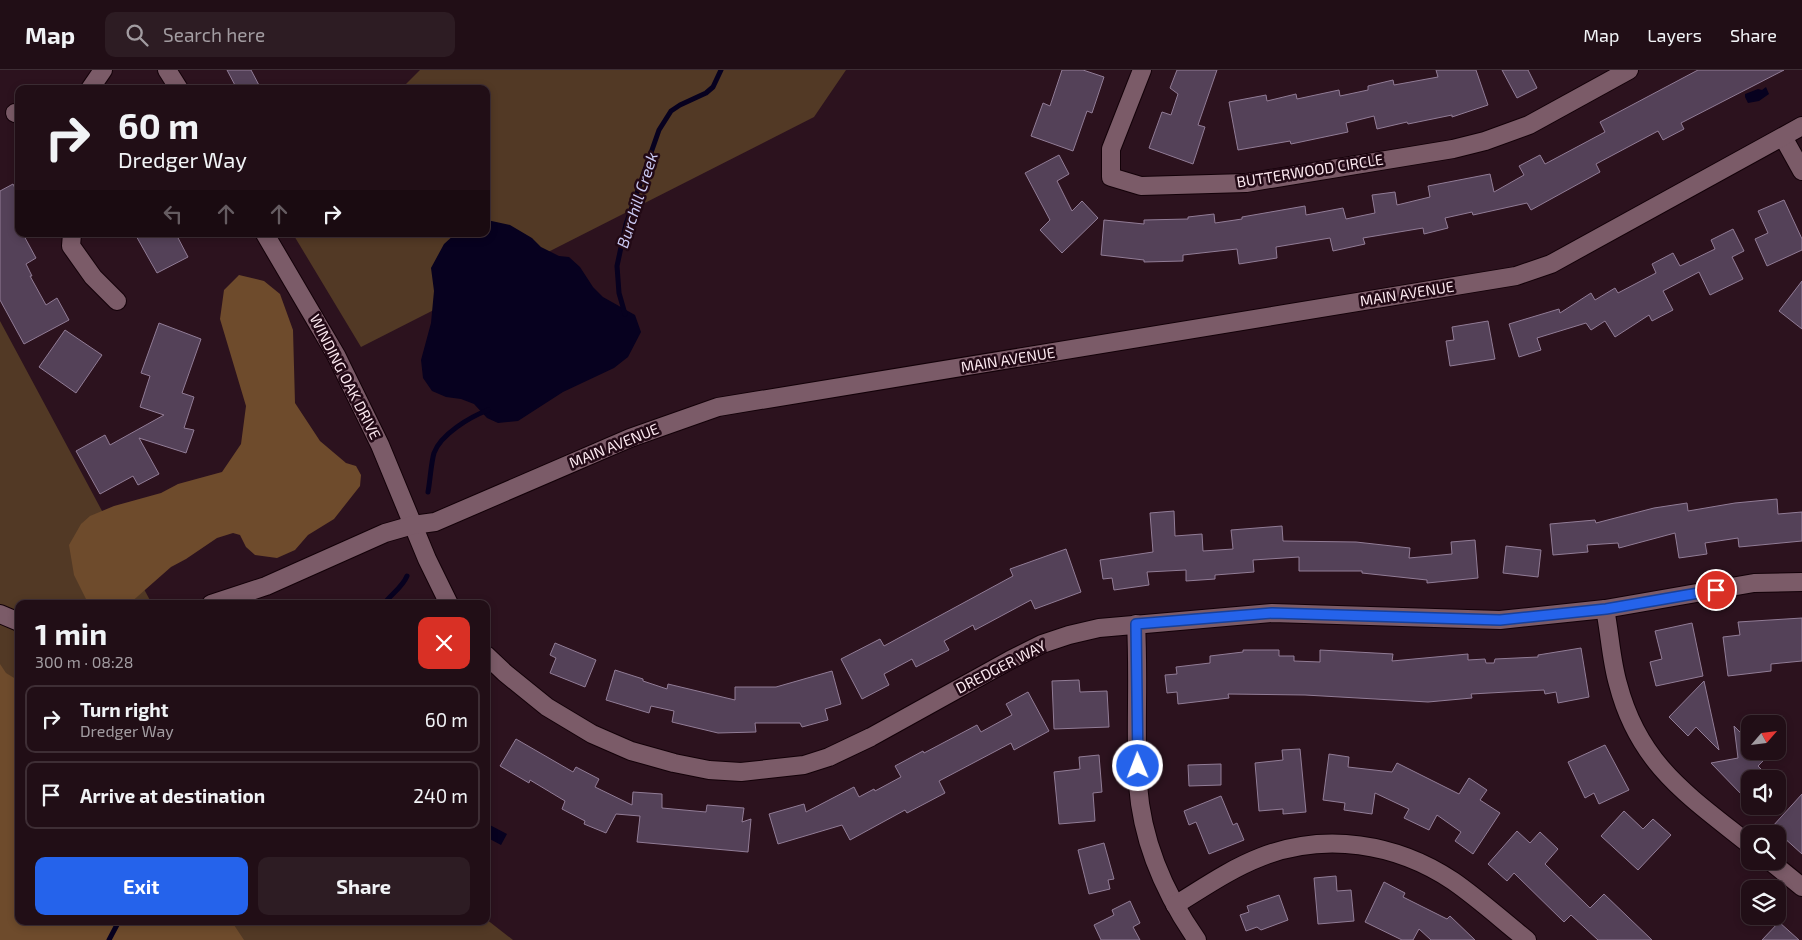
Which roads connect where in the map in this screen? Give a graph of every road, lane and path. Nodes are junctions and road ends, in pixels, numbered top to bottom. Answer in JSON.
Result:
{"nodes":[{"id":1,"x":103,"y":70,"type":"edge"},
{"id":2,"x":167,"y":70,"type":"edge"},
{"id":3,"x":1142,"y":70,"type":"edge"},
{"id":4,"x":1629,"y":70,"type":"edge"},
{"id":5,"x":1604,"y":76,"type":"edge"},
{"id":6,"x":93,"y":85,"type":"edge"},
{"id":7,"x":176,"y":85,"type":"edge"},
{"id":8,"x":1802,"y":126,"type":"edge"},
{"id":9,"x":1783,"y":137,"type":"junction"},
{"id":10,"x":1802,"y":171,"type":"edge"},
{"id":11,"x":72,"y":237,"type":"edge"},
{"id":12,"x":267,"y":237,"type":"edge"},
{"id":13,"x":117,"y":301,"type":"dead end"},
{"id":14,"x":413,"y":525,"type":"junction"},
{"id":15,"x":1802,"y":582,"type":"edge"},
{"id":16,"x":223,"y":600,"type":"edge"},
{"id":17,"x":447,"y":600,"type":"edge"},
{"id":18,"x":1606,"y":609,"type":"junction"},
{"id":19,"x":0,"y":614,"type":"edge"},
{"id":20,"x":15,"y":620,"type":"edge"},
{"id":21,"x":1136,"y":624,"type":"junction"},
{"id":22,"x":490,"y":659,"type":"edge"},
{"id":23,"x":1741,"y":838,"type":"edge"},
{"id":24,"x":1781,"y":870,"type":"edge"},
{"id":25,"x":1802,"y":887,"type":"edge"},
{"id":26,"x":1175,"y":905,"type":"junction"},
{"id":27,"x":1197,"y":940,"type":"edge"},
{"id":28,"x":1527,"y":940,"type":"edge"}],
"edges":[{"from":1,"to":6,"type":"street"},
{"from":2,"to":7,"type":"street"},
{"from":3,"to":5,"type":"street","name":"BUTTERWOOD CIRCLE"},
{"from":4,"to":5,"type":"street","name":"BUTTERWOOD CIRCLE"},
{"from":8,"to":9,"type":"street","name":"MAIN AVENUE"},
{"from":9,"to":10,"type":"street"},
{"from":9,"to":14,"type":"street","name":"MAIN AVENUE"},
{"from":11,"to":13,"type":"street"},
{"from":12,"to":14,"type":"street","name":"WINDING OAK DRIVE"},
{"from":14,"to":16,"type":"street","name":"MAIN AVENUE"},
{"from":14,"to":17,"type":"street"},
{"from":15,"to":18,"type":"street","name":"DREDGER WAY"},
{"from":18,"to":21,"type":"street","name":"DREDGER WAY"},
{"from":18,"to":23,"type":"street"},
{"from":19,"to":20,"type":"street"},
{"from":21,"to":22,"type":"street","name":"DREDGER WAY"},
{"from":21,"to":26,"type":"street"},
{"from":24,"to":25,"type":"street"},
{"from":26,"to":27,"type":"street"},
{"from":26,"to":28,"type":"street"}]}
